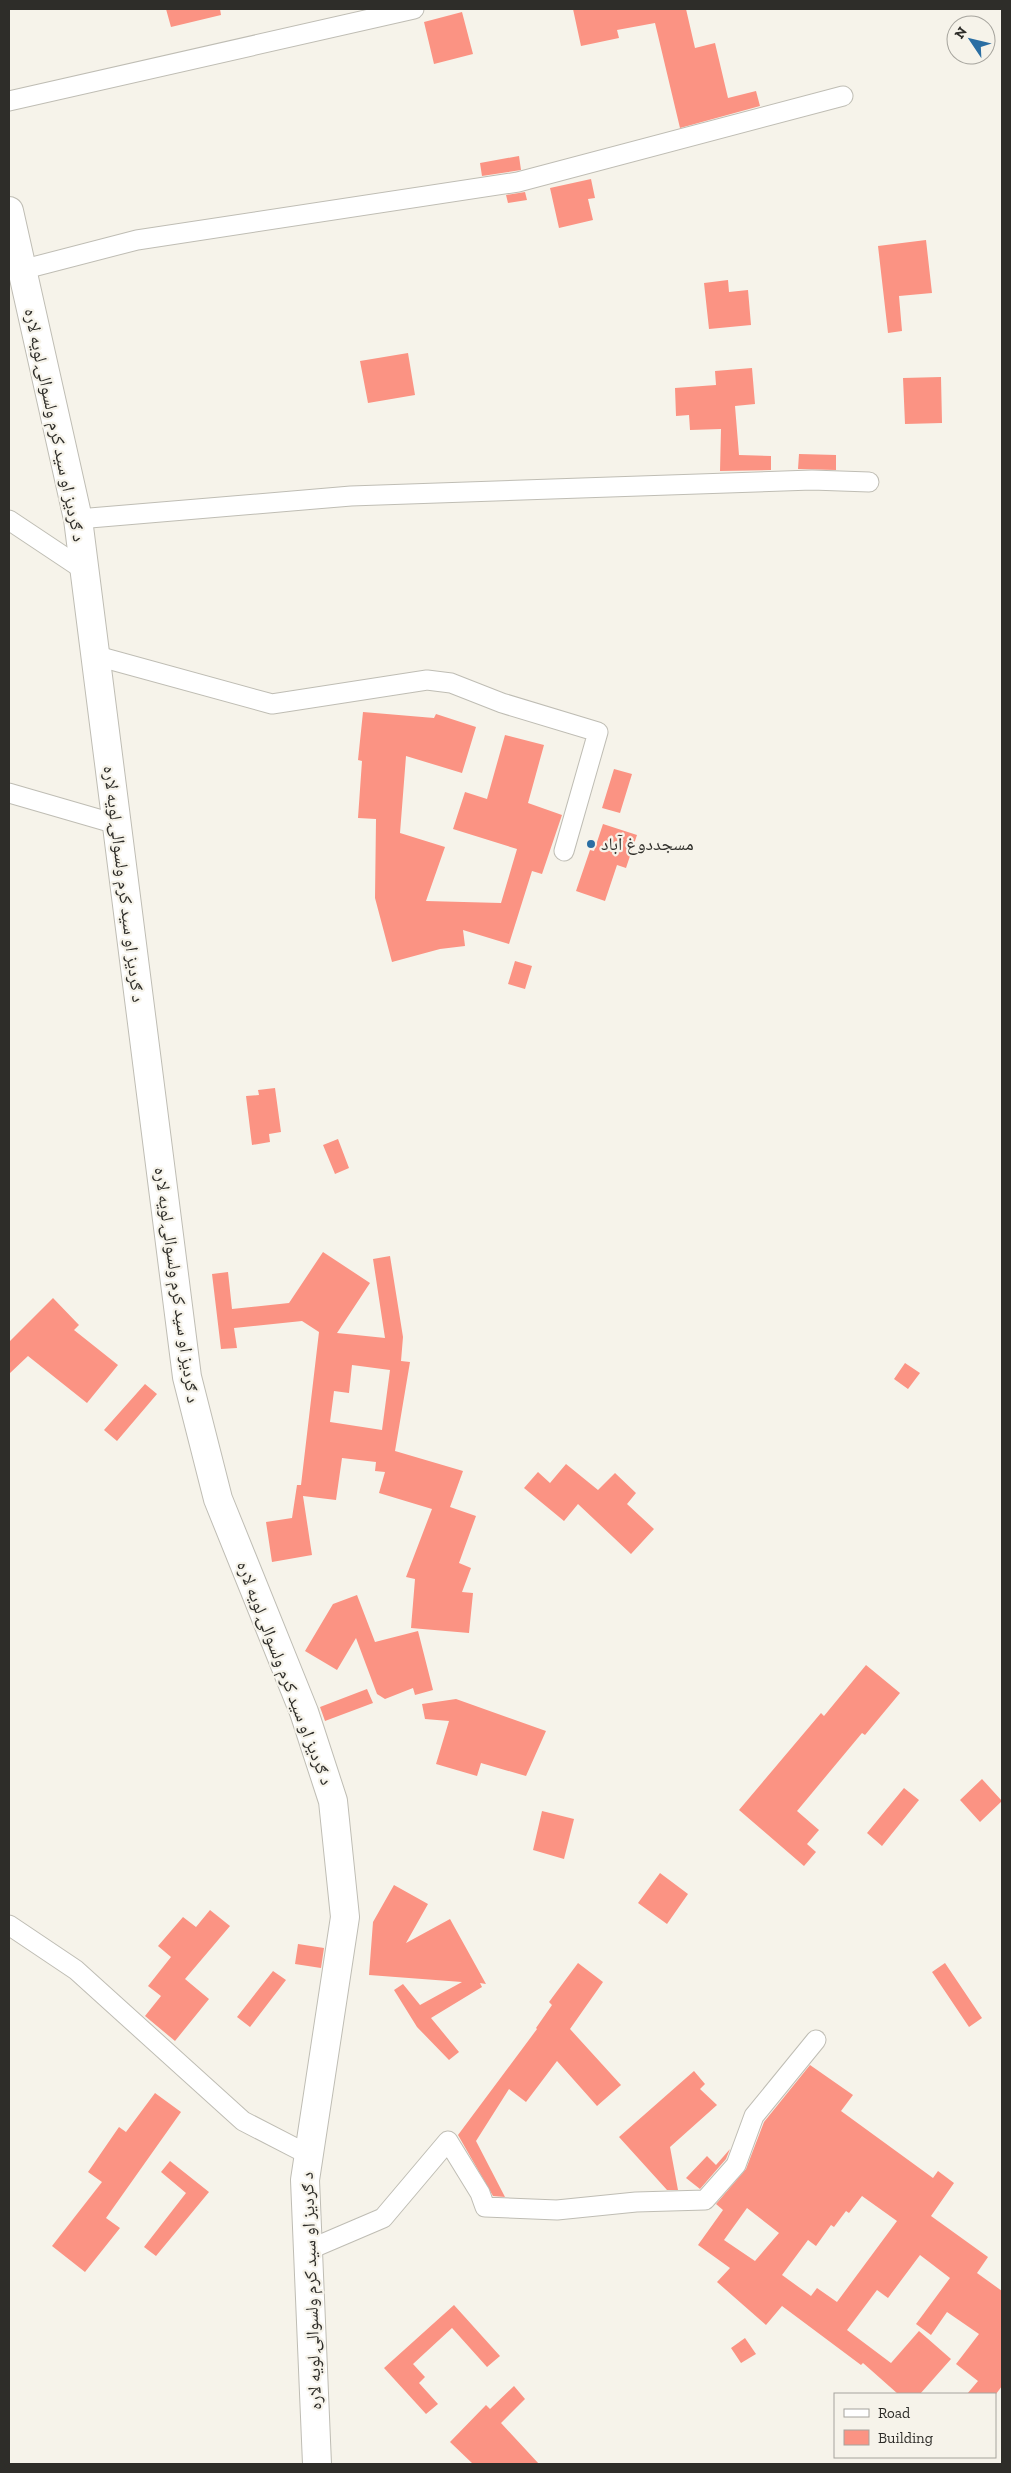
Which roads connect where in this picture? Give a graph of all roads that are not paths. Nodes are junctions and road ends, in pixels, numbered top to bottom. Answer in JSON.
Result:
{"nodes":[{"id":1,"x":414,"y":9,"type":"edge"},
{"id":2,"x":843,"y":96,"type":"dead end"},
{"id":3,"x":9,"y":100,"type":"edge"},
{"id":4,"x":9,"y":211,"type":"edge"},
{"id":5,"x":22,"y":270,"type":"junction"},
{"id":6,"x":869,"y":482,"type":"dead end"},
{"id":7,"x":78,"y":519,"type":"junction"},
{"id":8,"x":9,"y":520,"type":"edge"},
{"id":9,"x":84,"y":570,"type":"junction"},
{"id":10,"x":96,"y":656,"type":"junction"},
{"id":11,"x":9,"y":793,"type":"edge"},
{"id":12,"x":116,"y":824,"type":"junction"},
{"id":13,"x":564,"y":851,"type":"dead end"},
{"id":14,"x":9,"y":1925,"type":"edge"},
{"id":15,"x":816,"y":2040,"type":"dead end"},
{"id":16,"x":309,"y":2154,"type":"junction"},
{"id":17,"x":308,"y":2250,"type":"junction"},
{"id":18,"x":317,"y":2464,"type":"edge"}],
"edges":[{"from":1,"to":3,"type":"street"},
{"from":2,"to":5,"type":"street"},
{"from":4,"to":5,"type":"highway","name":"د ګردیز او سید کرم ولسوالۍ لویه لاره"},
{"from":5,"to":7,"type":"highway","name":"د ګردیز او سید کرم ولسوالۍ لویه لاره"},
{"from":6,"to":7,"type":"street"},
{"from":7,"to":9,"type":"highway","name":"د ګردیز او سید کرم ولسوالۍ لویه لاره"},
{"from":8,"to":9,"type":"street"},
{"from":9,"to":10,"type":"highway","name":"د ګردیز او سید کرم ولسوالۍ لویه لاره"},
{"from":10,"to":12,"type":"highway","name":"د ګردیز او سید کرم ولسوالۍ لویه لاره"},
{"from":10,"to":13,"type":"street"},
{"from":11,"to":12,"type":"street"},
{"from":12,"to":16,"type":"highway","name":"د ګردیز او سید کرم ولسوالۍ لویه لاره"},
{"from":14,"to":16,"type":"street"},
{"from":15,"to":17,"type":"street"},
{"from":16,"to":17,"type":"highway","name":"د ګردیز او سید کرم ولسوالۍ لویه لاره"},
{"from":17,"to":18,"type":"highway","name":"د ګردیز او سید کرم ولسوالۍ لویه لاره"}]}
